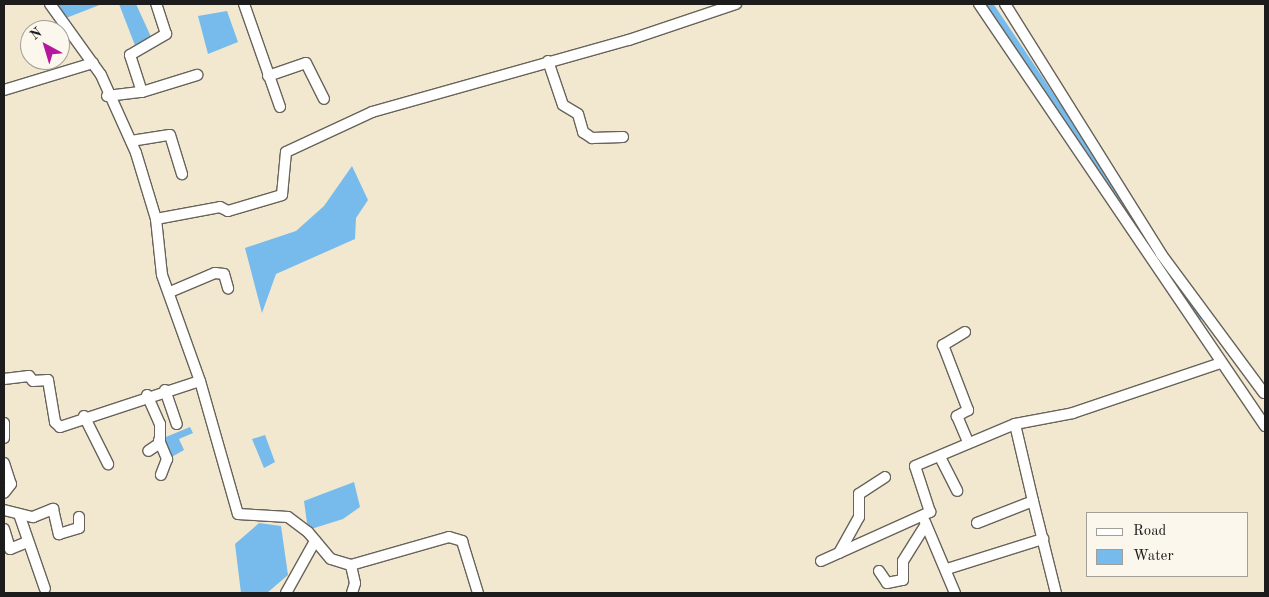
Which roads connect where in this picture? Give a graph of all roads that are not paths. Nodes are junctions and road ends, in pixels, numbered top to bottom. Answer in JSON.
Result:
{"nodes":[{"id":1,"x":50,"y":4,"type":"edge"},
{"id":2,"x":156,"y":4,"type":"edge"},
{"id":3,"x":244,"y":4,"type":"edge"},
{"id":4,"x":736,"y":4,"type":"edge"},
{"id":5,"x":978,"y":4,"type":"edge"},
{"id":6,"x":1005,"y":4,"type":"edge"},
{"id":7,"x":548,"y":61,"type":"junction"},
{"id":8,"x":93,"y":63,"type":"junction"},
{"id":9,"x":197,"y":75,"type":"dead end"},
{"id":10,"x":268,"y":76,"type":"junction"},
{"id":11,"x":4,"y":90,"type":"edge"},
{"id":12,"x":142,"y":92,"type":"junction"},
{"id":13,"x":107,"y":96,"type":"junction"},
{"id":14,"x":324,"y":98,"type":"dead end"},
{"id":15,"x":280,"y":108,"type":"dead end"},
{"id":16,"x":622,"y":137,"type":"dead end"},
{"id":17,"x":131,"y":141,"type":"junction"},
{"id":18,"x":182,"y":174,"type":"dead end"},
{"id":19,"x":156,"y":220,"type":"junction"},
{"id":20,"x":228,"y":288,"type":"dead end"},
{"id":21,"x":170,"y":292,"type":"junction"},
{"id":22,"x":965,"y":332,"type":"dead end"},
{"id":23,"x":1221,"y":363,"type":"junction"},
{"id":24,"x":4,"y":379,"type":"edge"},
{"id":25,"x":200,"y":381,"type":"junction"},
{"id":26,"x":165,"y":390,"type":"junction"},
{"id":27,"x":1264,"y":393,"type":"edge"},
{"id":28,"x":147,"y":395,"type":"junction"},
{"id":29,"x":1250,"y":401,"type":"junction"},
{"id":30,"x":84,"y":416,"type":"junction"},
{"id":31,"x":4,"y":423,"type":"edge"},
{"id":32,"x":176,"y":424,"type":"dead end"},
{"id":33,"x":1015,"y":424,"type":"junction"},
{"id":34,"x":1265,"y":426,"type":"edge"},
{"id":35,"x":4,"y":438,"type":"edge"},
{"id":36,"x":159,"y":440,"type":"junction"},
{"id":37,"x":968,"y":442,"type":"junction"},
{"id":38,"x":148,"y":451,"type":"dead end"},
{"id":39,"x":940,"y":457,"type":"junction"},
{"id":40,"x":4,"y":463,"type":"edge"},
{"id":41,"x":108,"y":464,"type":"dead end"},
{"id":42,"x":161,"y":475,"type":"dead end"},
{"id":43,"x":885,"y":477,"type":"dead end"},
{"id":44,"x":957,"y":491,"type":"dead end"},
{"id":45,"x":4,"y":493,"type":"edge"},
{"id":46,"x":1033,"y":501,"type":"junction"},
{"id":47,"x":4,"y":510,"type":"edge"},
{"id":48,"x":19,"y":514,"type":"junction"},
{"id":49,"x":927,"y":515,"type":"junction"},
{"id":50,"x":79,"y":517,"type":"dead end"},
{"id":51,"x":978,"y":523,"type":"dead end"},
{"id":52,"x":924,"y":527,"type":"junction"},
{"id":53,"x":4,"y":529,"type":"edge"},
{"id":54,"x":1043,"y":540,"type":"junction"},
{"id":55,"x":316,"y":541,"type":"junction"},
{"id":56,"x":27,"y":542,"type":"junction"},
{"id":57,"x":839,"y":553,"type":"junction"},
{"id":58,"x":821,"y":561,"type":"dead end"},
{"id":59,"x":351,"y":564,"type":"junction"},
{"id":60,"x":947,"y":569,"type":"junction"},
{"id":61,"x":879,"y":571,"type":"dead end"},
{"id":62,"x":45,"y":589,"type":"dead end"},
{"id":63,"x":286,"y":593,"type":"edge"},
{"id":64,"x":352,"y":593,"type":"edge"},
{"id":65,"x":478,"y":593,"type":"edge"},
{"id":66,"x":955,"y":593,"type":"edge"},
{"id":67,"x":1056,"y":593,"type":"edge"}],
"edges":[{"from":1,"to":8,"type":"street"},
{"from":2,"to":12,"type":"street"},
{"from":3,"to":10,"type":"street"},
{"from":4,"to":7,"type":"street"},
{"from":5,"to":23,"type":"street"},
{"from":6,"to":27,"type":"street"},
{"from":7,"to":16,"type":"street"},
{"from":7,"to":19,"type":"street"},
{"from":8,"to":11,"type":"street"},
{"from":8,"to":13,"type":"street"},
{"from":9,"to":12,"type":"street"},
{"from":10,"to":14,"type":"street"},
{"from":10,"to":15,"type":"street"},
{"from":12,"to":13,"type":"street"},
{"from":13,"to":17,"type":"street"},
{"from":17,"to":18,"type":"street"},
{"from":17,"to":19,"type":"street"},
{"from":19,"to":21,"type":"street"},
{"from":20,"to":21,"type":"street"},
{"from":21,"to":25,"type":"street"},
{"from":22,"to":37,"type":"street"},
{"from":23,"to":29,"type":"street"},
{"from":23,"to":33,"type":"street"},
{"from":24,"to":30,"type":"street"},
{"from":25,"to":26,"type":"street"},
{"from":25,"to":55,"type":"street"},
{"from":26,"to":28,"type":"street"},
{"from":26,"to":32,"type":"street"},
{"from":27,"to":29,"type":"street"},
{"from":28,"to":30,"type":"street"},
{"from":28,"to":36,"type":"street"},
{"from":29,"to":34,"type":"street"},
{"from":30,"to":41,"type":"street"},
{"from":31,"to":35,"type":"street"},
{"from":33,"to":37,"type":"street"},
{"from":33,"to":46,"type":"street"},
{"from":36,"to":38,"type":"street"},
{"from":36,"to":42,"type":"street"},
{"from":37,"to":39,"type":"street"},
{"from":39,"to":44,"type":"street"},
{"from":39,"to":49,"type":"street"},
{"from":40,"to":45,"type":"street"},
{"from":43,"to":57,"type":"street"},
{"from":46,"to":51,"type":"street"},
{"from":46,"to":54,"type":"street"},
{"from":47,"to":48,"type":"street"},
{"from":48,"to":50,"type":"street"},
{"from":48,"to":56,"type":"street"},
{"from":49,"to":52,"type":"street"},
{"from":49,"to":57,"type":"street"},
{"from":52,"to":60,"type":"street"},
{"from":52,"to":61,"type":"street"},
{"from":53,"to":56,"type":"street"},
{"from":54,"to":60,"type":"street"},
{"from":54,"to":67,"type":"street"},
{"from":55,"to":59,"type":"street"},
{"from":55,"to":63,"type":"street"},
{"from":56,"to":62,"type":"street"},
{"from":57,"to":58,"type":"street"},
{"from":59,"to":64,"type":"street"},
{"from":59,"to":65,"type":"street"},
{"from":60,"to":66,"type":"street"}]}
